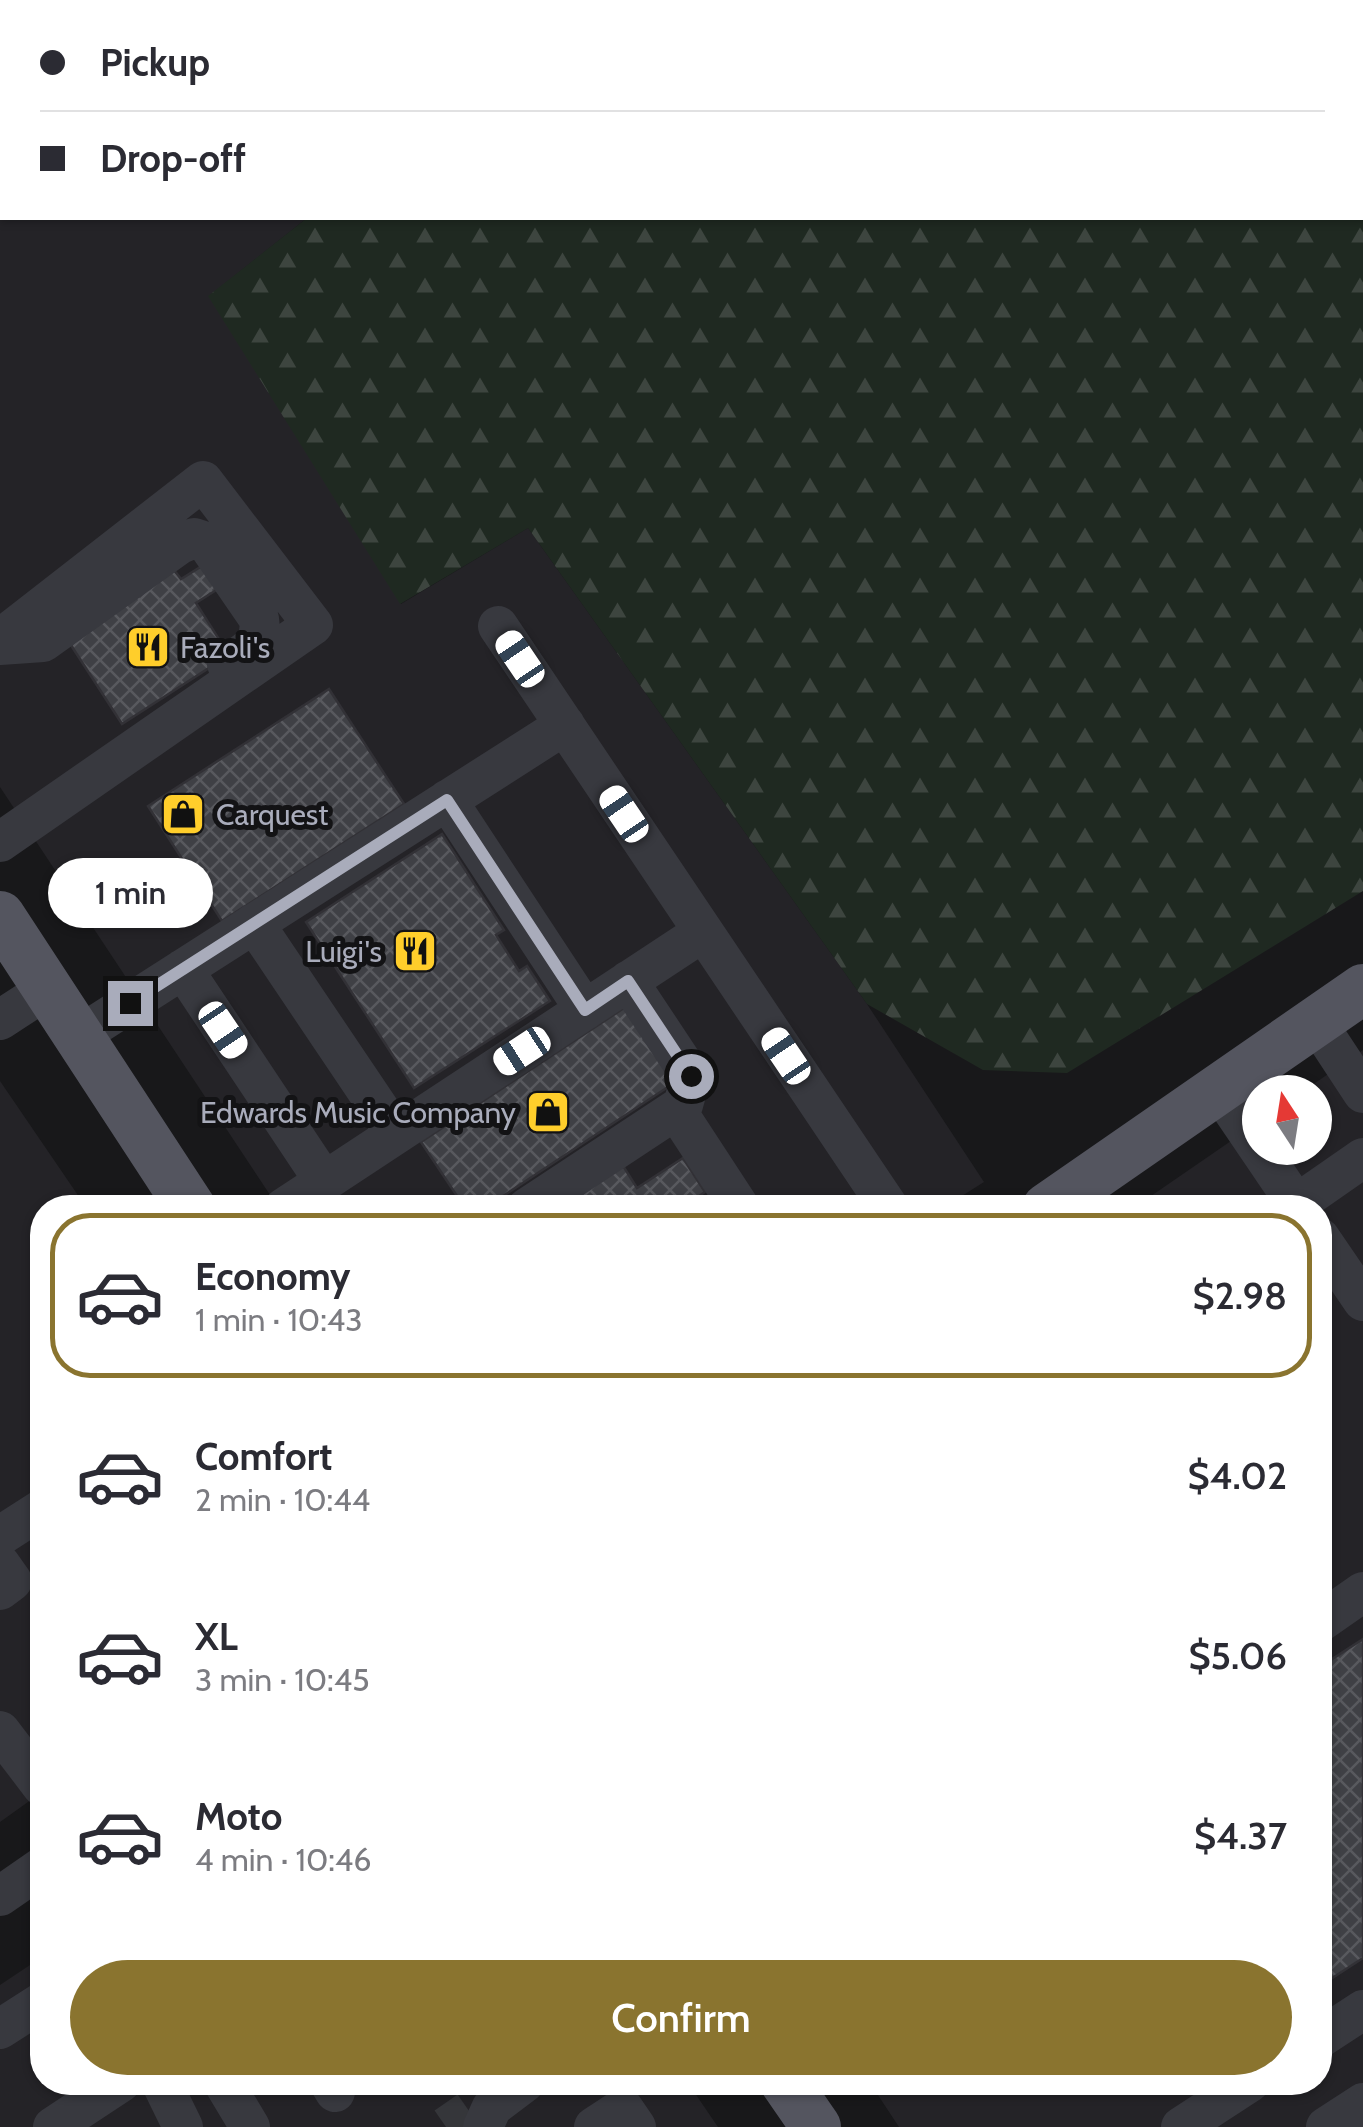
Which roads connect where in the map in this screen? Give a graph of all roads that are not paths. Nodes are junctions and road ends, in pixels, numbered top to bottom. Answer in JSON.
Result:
{"nodes":[{"id":1,"x":498,"y":626,"type":"dead end"},
{"id":2,"x":0,"y":642,"type":"edge"},
{"id":3,"x":564,"y":725,"type":"junction"},
{"id":4,"x":78,"y":790,"type":"junction"},
{"id":5,"x":447,"y":800,"type":"junction"},
{"id":6,"x":0,"y":842,"type":"edge"},
{"id":7,"x":0,"y":916,"type":"edge"},
{"id":8,"x":254,"y":924,"type":"junction"},
{"id":9,"x":703,"y":932,"type":"junction"},
{"id":10,"x":182,"y":969,"type":"junction"},
{"id":11,"x":628,"y":981,"type":"junction"},
{"id":12,"x":1363,"y":988,"type":"edge"},
{"id":13,"x":46,"y":990,"type":"junction"},
{"id":14,"x":585,"y":1010,"type":"junction"},
{"id":15,"x":0,"y":1020,"type":"edge"},
{"id":16,"x":1316,"y":1023,"type":"junction"},
{"id":17,"x":77,"y":1037,"type":"junction"},
{"id":18,"x":1219,"y":1090,"type":"junction"},
{"id":19,"x":1363,"y":1092,"type":"edge"},
{"id":20,"x":676,"y":1110,"type":"junction"},
{"id":21,"x":396,"y":1134,"type":"junction"},
{"id":22,"x":1363,"y":1158,"type":"edge"},
{"id":23,"x":324,"y":1181,"type":"junction"},
{"id":24,"x":181,"y":1195,"type":"edge"},
{"id":25,"x":303,"y":1195,"type":"edge"},
{"id":26,"x":548,"y":1195,"type":"edge"},
{"id":27,"x":732,"y":1195,"type":"edge"},
{"id":28,"x":880,"y":1195,"type":"edge"},
{"id":29,"x":1082,"y":1195,"type":"edge"},
{"id":30,"x":1289,"y":1195,"type":"edge"},
{"id":31,"x":1311,"y":1195,"type":"edge"},
{"id":32,"x":1332,"y":1256,"type":"edge"},
{"id":33,"x":1363,"y":1301,"type":"edge"},
{"id":34,"x":30,"y":1516,"type":"edge"},
{"id":35,"x":0,"y":1536,"type":"edge"},
{"id":36,"x":0,"y":1564,"type":"edge"},
{"id":37,"x":0,"y":1590,"type":"edge"},
{"id":38,"x":1363,"y":1592,"type":"edge"},
{"id":39,"x":1332,"y":1614,"type":"edge"},
{"id":40,"x":0,"y":1731,"type":"edge"},
{"id":41,"x":30,"y":1770,"type":"edge"},
{"id":42,"x":30,"y":2010,"type":"edge"},
{"id":43,"x":1363,"y":2010,"type":"edge"},
{"id":44,"x":0,"y":2029,"type":"edge"},
{"id":45,"x":1332,"y":2030,"type":"edge"},
{"id":46,"x":101,"y":2095,"type":"edge"},
{"id":47,"x":167,"y":2095,"type":"edge"},
{"id":48,"x":230,"y":2095,"type":"edge"},
{"id":49,"x":508,"y":2095,"type":"edge"},
{"id":50,"x":794,"y":2095,"type":"edge"},
{"id":51,"x":1230,"y":2095,"type":"edge"},
{"id":52,"x":1363,"y":2103,"type":"edge"},
{"id":53,"x":481,"y":2115,"type":"tunnel mouth"},
{"id":54,"x":52,"y":2127,"type":"edge"},
{"id":55,"x":182,"y":2127,"type":"edge"},
{"id":56,"x":250,"y":2127,"type":"edge"},
{"id":57,"x":594,"y":2127,"type":"edge"},
{"id":58,"x":636,"y":2127,"type":"edge"},
{"id":59,"x":816,"y":2127,"type":"edge"},
{"id":60,"x":1181,"y":2127,"type":"edge"},
{"id":61,"x":1326,"y":2127,"type":"edge"}],
"edges":[{"from":1,"to":3,"type":"lane"},
{"from":2,"to":4,"type":"lane"},
{"from":2,"to":4,"type":"lane"},
{"from":3,"to":5,"type":"lane"},
{"from":3,"to":9,"type":"lane"},
{"from":4,"to":6,"type":"lane"},
{"from":5,"to":8,"type":"lane"},
{"from":5,"to":14,"type":"lane"},
{"from":7,"to":13,"type":"main road"},
{"from":8,"to":10,"type":"lane"},
{"from":8,"to":21,"type":"lane"},
{"from":9,"to":11,"type":"lane"},
{"from":9,"to":28,"type":"lane"},
{"from":10,"to":17,"type":"lane"},
{"from":10,"to":23,"type":"lane"},
{"from":11,"to":14,"type":"lane"},
{"from":11,"to":20,"type":"lane"},
{"from":12,"to":16,"type":"main road"},
{"from":13,"to":15,"type":"lane"},
{"from":13,"to":17,"type":"main road"},
{"from":14,"to":21,"type":"lane"},
{"from":16,"to":18,"type":"main road"},
{"from":16,"to":19,"type":"lane"},
{"from":17,"to":24,"type":"main road"},
{"from":18,"to":29,"type":"main road"},
{"from":18,"to":30,"type":"lane"},
{"from":20,"to":26,"type":"lane"},
{"from":20,"to":27,"type":"lane"},
{"from":21,"to":23,"type":"lane"},
{"from":22,"to":31,"type":"lane"},
{"from":23,"to":25,"type":"lane"},
{"from":32,"to":33,"type":"lane"},
{"from":34,"to":35,"type":"lane"},
{"from":36,"to":37,"type":"lane"},
{"from":38,"to":39,"type":"lane"},
{"from":40,"to":41,"type":"lane"},
{"from":42,"to":44,"type":"lane"},
{"from":43,"to":45,"type":"lane"},
{"from":46,"to":54,"type":"lane"},
{"from":47,"to":55,"type":"lane"},
{"from":48,"to":56,"type":"lane"},
{"from":49,"to":53,"type":"lane"},
{"from":50,"to":59,"type":"main road"},
{"from":51,"to":60,"type":"lane"},
{"from":52,"to":61,"type":"lane"},
{"from":57,"to":58,"type":"lane"}]}
